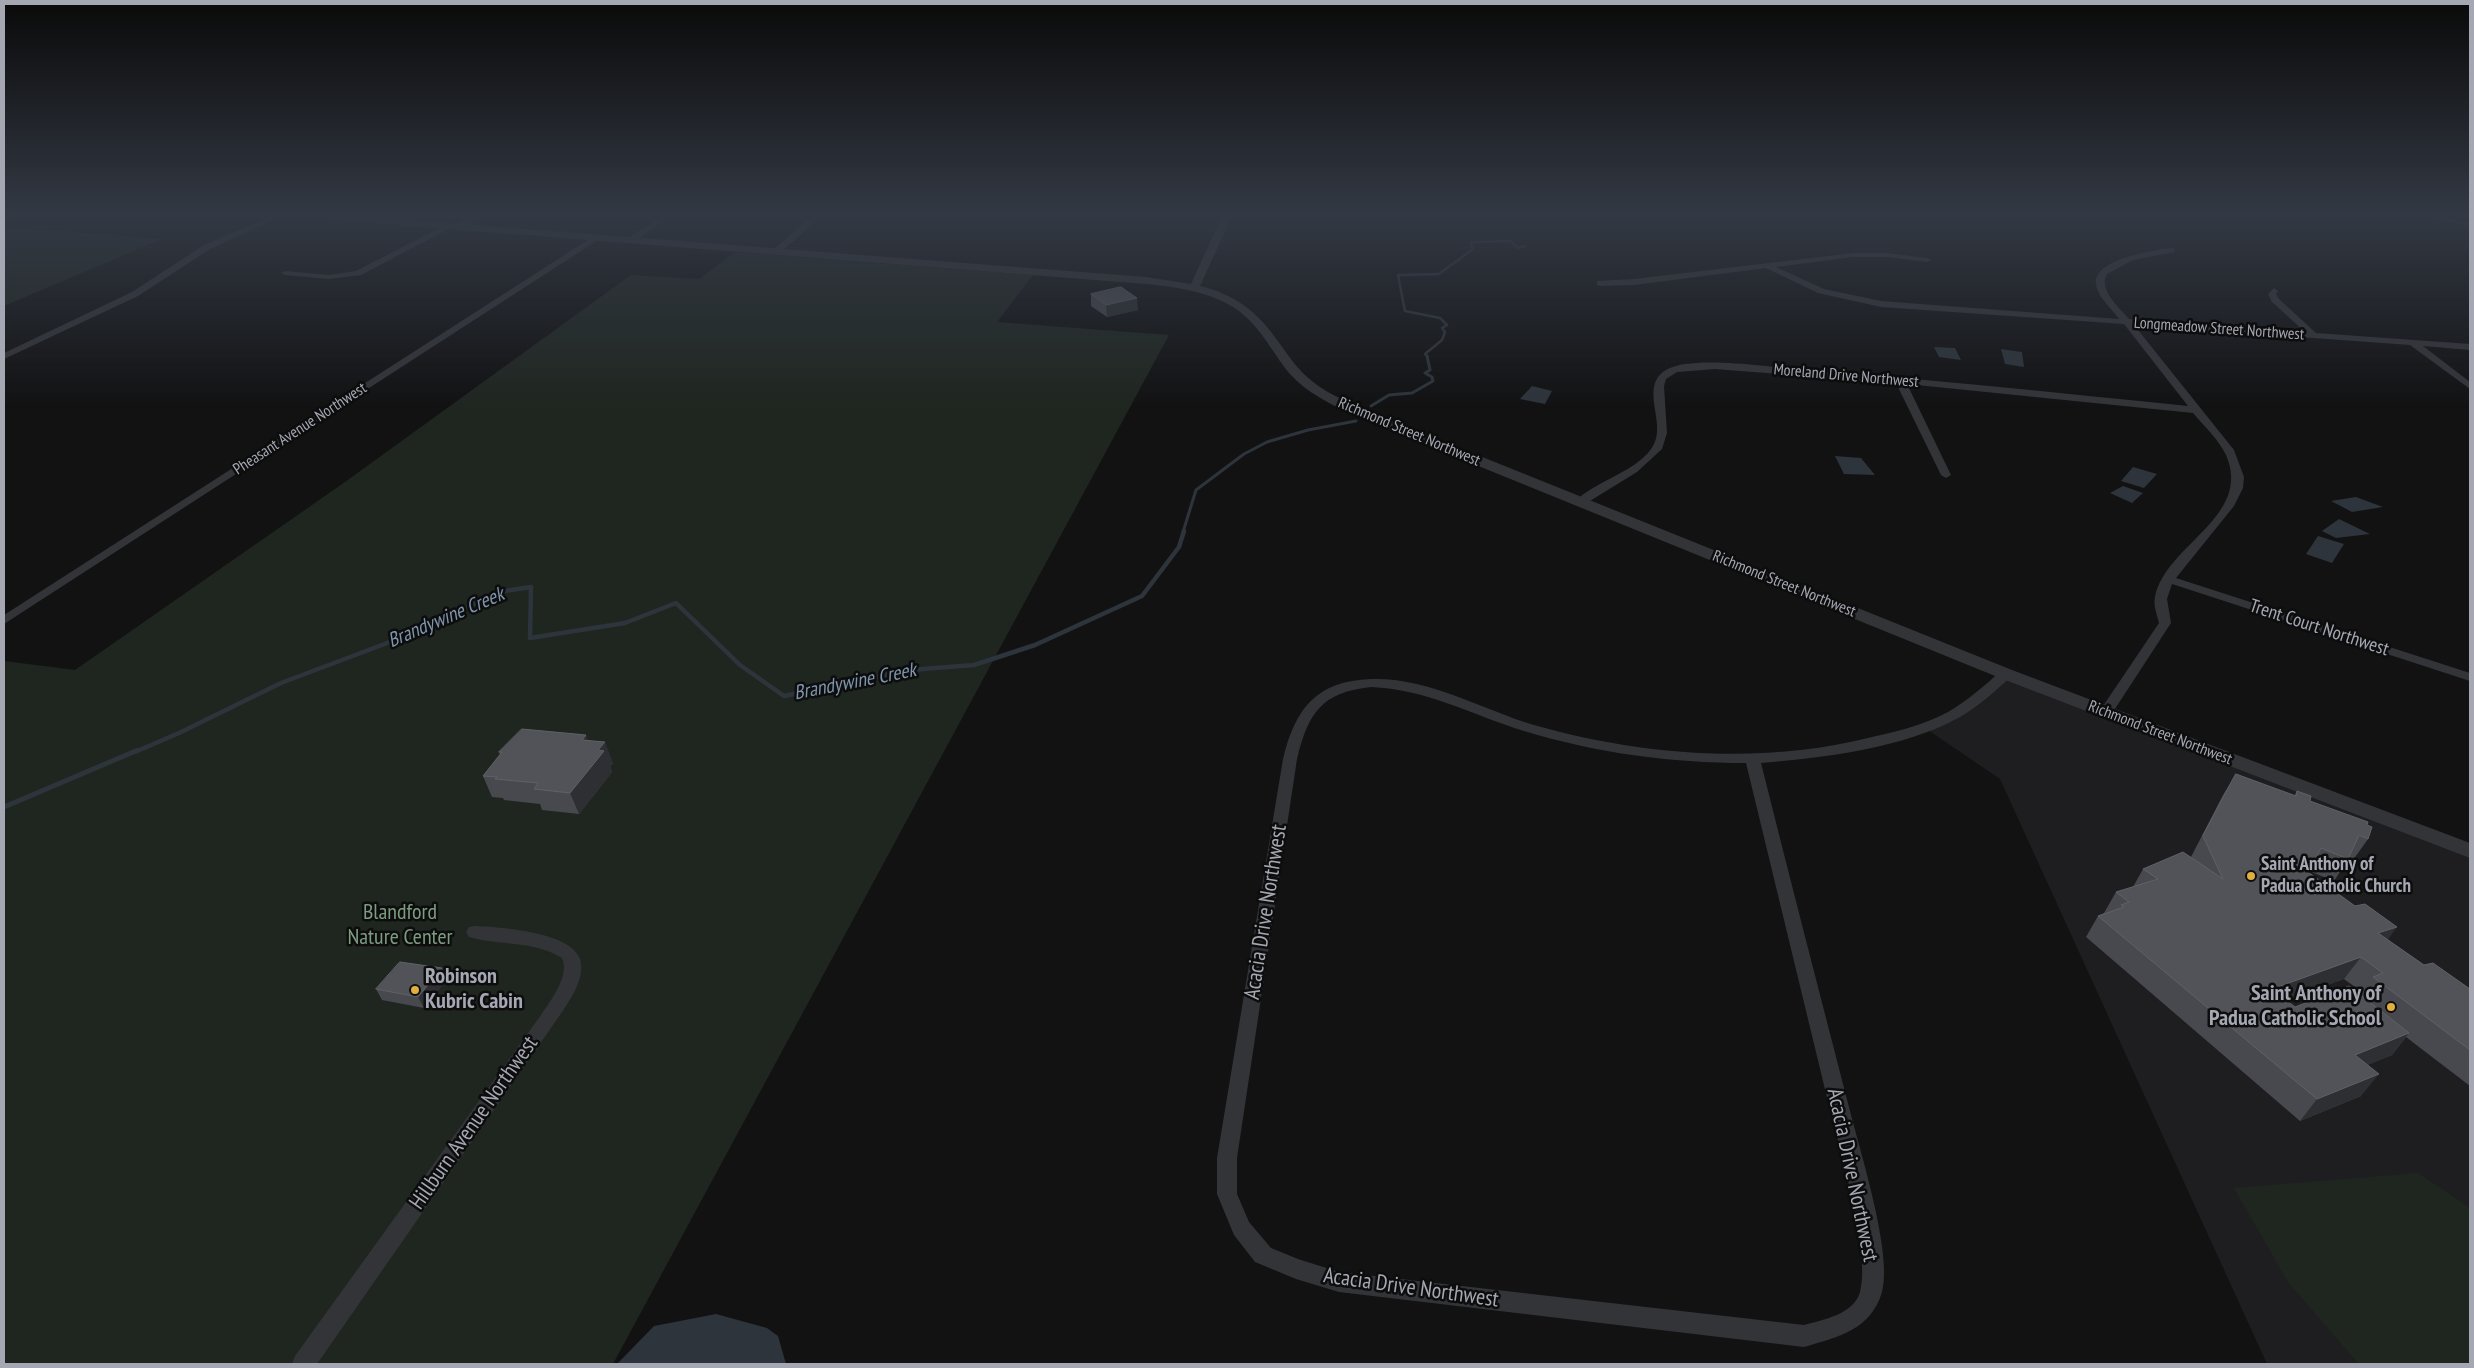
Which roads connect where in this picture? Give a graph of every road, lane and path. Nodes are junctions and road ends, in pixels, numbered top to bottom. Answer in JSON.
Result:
{"nodes":[{"id":1,"x":157,"y":280,"type":"edge"},
{"id":2,"x":532,"y":280,"type":"edge"},
{"id":3,"x":1125,"y":280,"type":"edge"},
{"id":4,"x":1198,"y":280,"type":"edge"},
{"id":5,"x":1651,"y":280,"type":"edge"},
{"id":6,"x":1793,"y":280,"type":"edge"},
{"id":7,"x":2101,"y":280,"type":"edge"},
{"id":8,"x":1600,"y":283,"type":"dead end"},
{"id":9,"x":1194,"y":288,"type":"junction"},
{"id":10,"x":2274,"y":292,"type":"dead end"},
{"id":11,"x":2127,"y":322,"type":"junction"},
{"id":12,"x":2313,"y":335,"type":"junction"},
{"id":13,"x":2413,"y":343,"type":"junction"},
{"id":14,"x":2470,"y":347,"type":"edge"},
{"id":15,"x":4,"y":356,"type":"edge"},
{"id":16,"x":1900,"y":380,"type":"junction"},
{"id":17,"x":2470,"y":386,"type":"edge"},
{"id":18,"x":2197,"y":410,"type":"junction"},
{"id":19,"x":1946,"y":474,"type":"dead end"},
{"id":20,"x":1581,"y":502,"type":"junction"},
{"id":21,"x":2168,"y":579,"type":"junction"},
{"id":22,"x":4,"y":620,"type":"edge"},
{"id":23,"x":2006,"y":674,"type":"junction"},
{"id":24,"x":2470,"y":678,"type":"edge"},
{"id":25,"x":2106,"y":712,"type":"junction"},
{"id":26,"x":1752,"y":758,"type":"junction"},
{"id":27,"x":2470,"y":851,"type":"edge"},
{"id":28,"x":476,"y":932,"type":"dead end"},
{"id":29,"x":303,"y":1364,"type":"edge"}],
"edges":[{"from":1,"to":15,"type":"street"},
{"from":2,"to":22,"type":"street","name":"Pheasant Avenue Northwest"},
{"from":3,"to":9,"type":"street","name":"Richmond Street Northwest"},
{"from":4,"to":9,"type":"street"},
{"from":5,"to":8,"type":"street"},
{"from":6,"to":11,"type":"street","name":"Longmeadow Street Northwest"},
{"from":7,"to":11,"type":"street"},
{"from":9,"to":20,"type":"street","name":"Richmond Street Northwest"},
{"from":10,"to":12,"type":"street"},
{"from":11,"to":12,"type":"street","name":"Longmeadow Street Northwest"},
{"from":11,"to":18,"type":"street"},
{"from":12,"to":13,"type":"street","name":"Longmeadow Street Northwest"},
{"from":13,"to":14,"type":"street","name":"Longmeadow Street Northwest"},
{"from":13,"to":17,"type":"street"},
{"from":16,"to":18,"type":"street","name":"Moreland Drive Northwest"},
{"from":16,"to":19,"type":"street"},
{"from":16,"to":20,"type":"street","name":"Moreland Drive Northwest"},
{"from":18,"to":21,"type":"street"},
{"from":20,"to":23,"type":"street","name":"Richmond Street Northwest"},
{"from":21,"to":24,"type":"street","name":"Trent Court Northwest"},
{"from":21,"to":25,"type":"street"},
{"from":23,"to":25,"type":"street","name":"Richmond Street Northwest"},
{"from":23,"to":26,"type":"street","name":"Acacia Drive Northwest"},
{"from":25,"to":27,"type":"street","name":"Richmond Street Northwest"},
{"from":26,"to":26,"type":"street","name":"Acacia Drive Northwest"},
{"from":28,"to":29,"type":"street","name":"Hillburn Avenue Northwest"}]}
